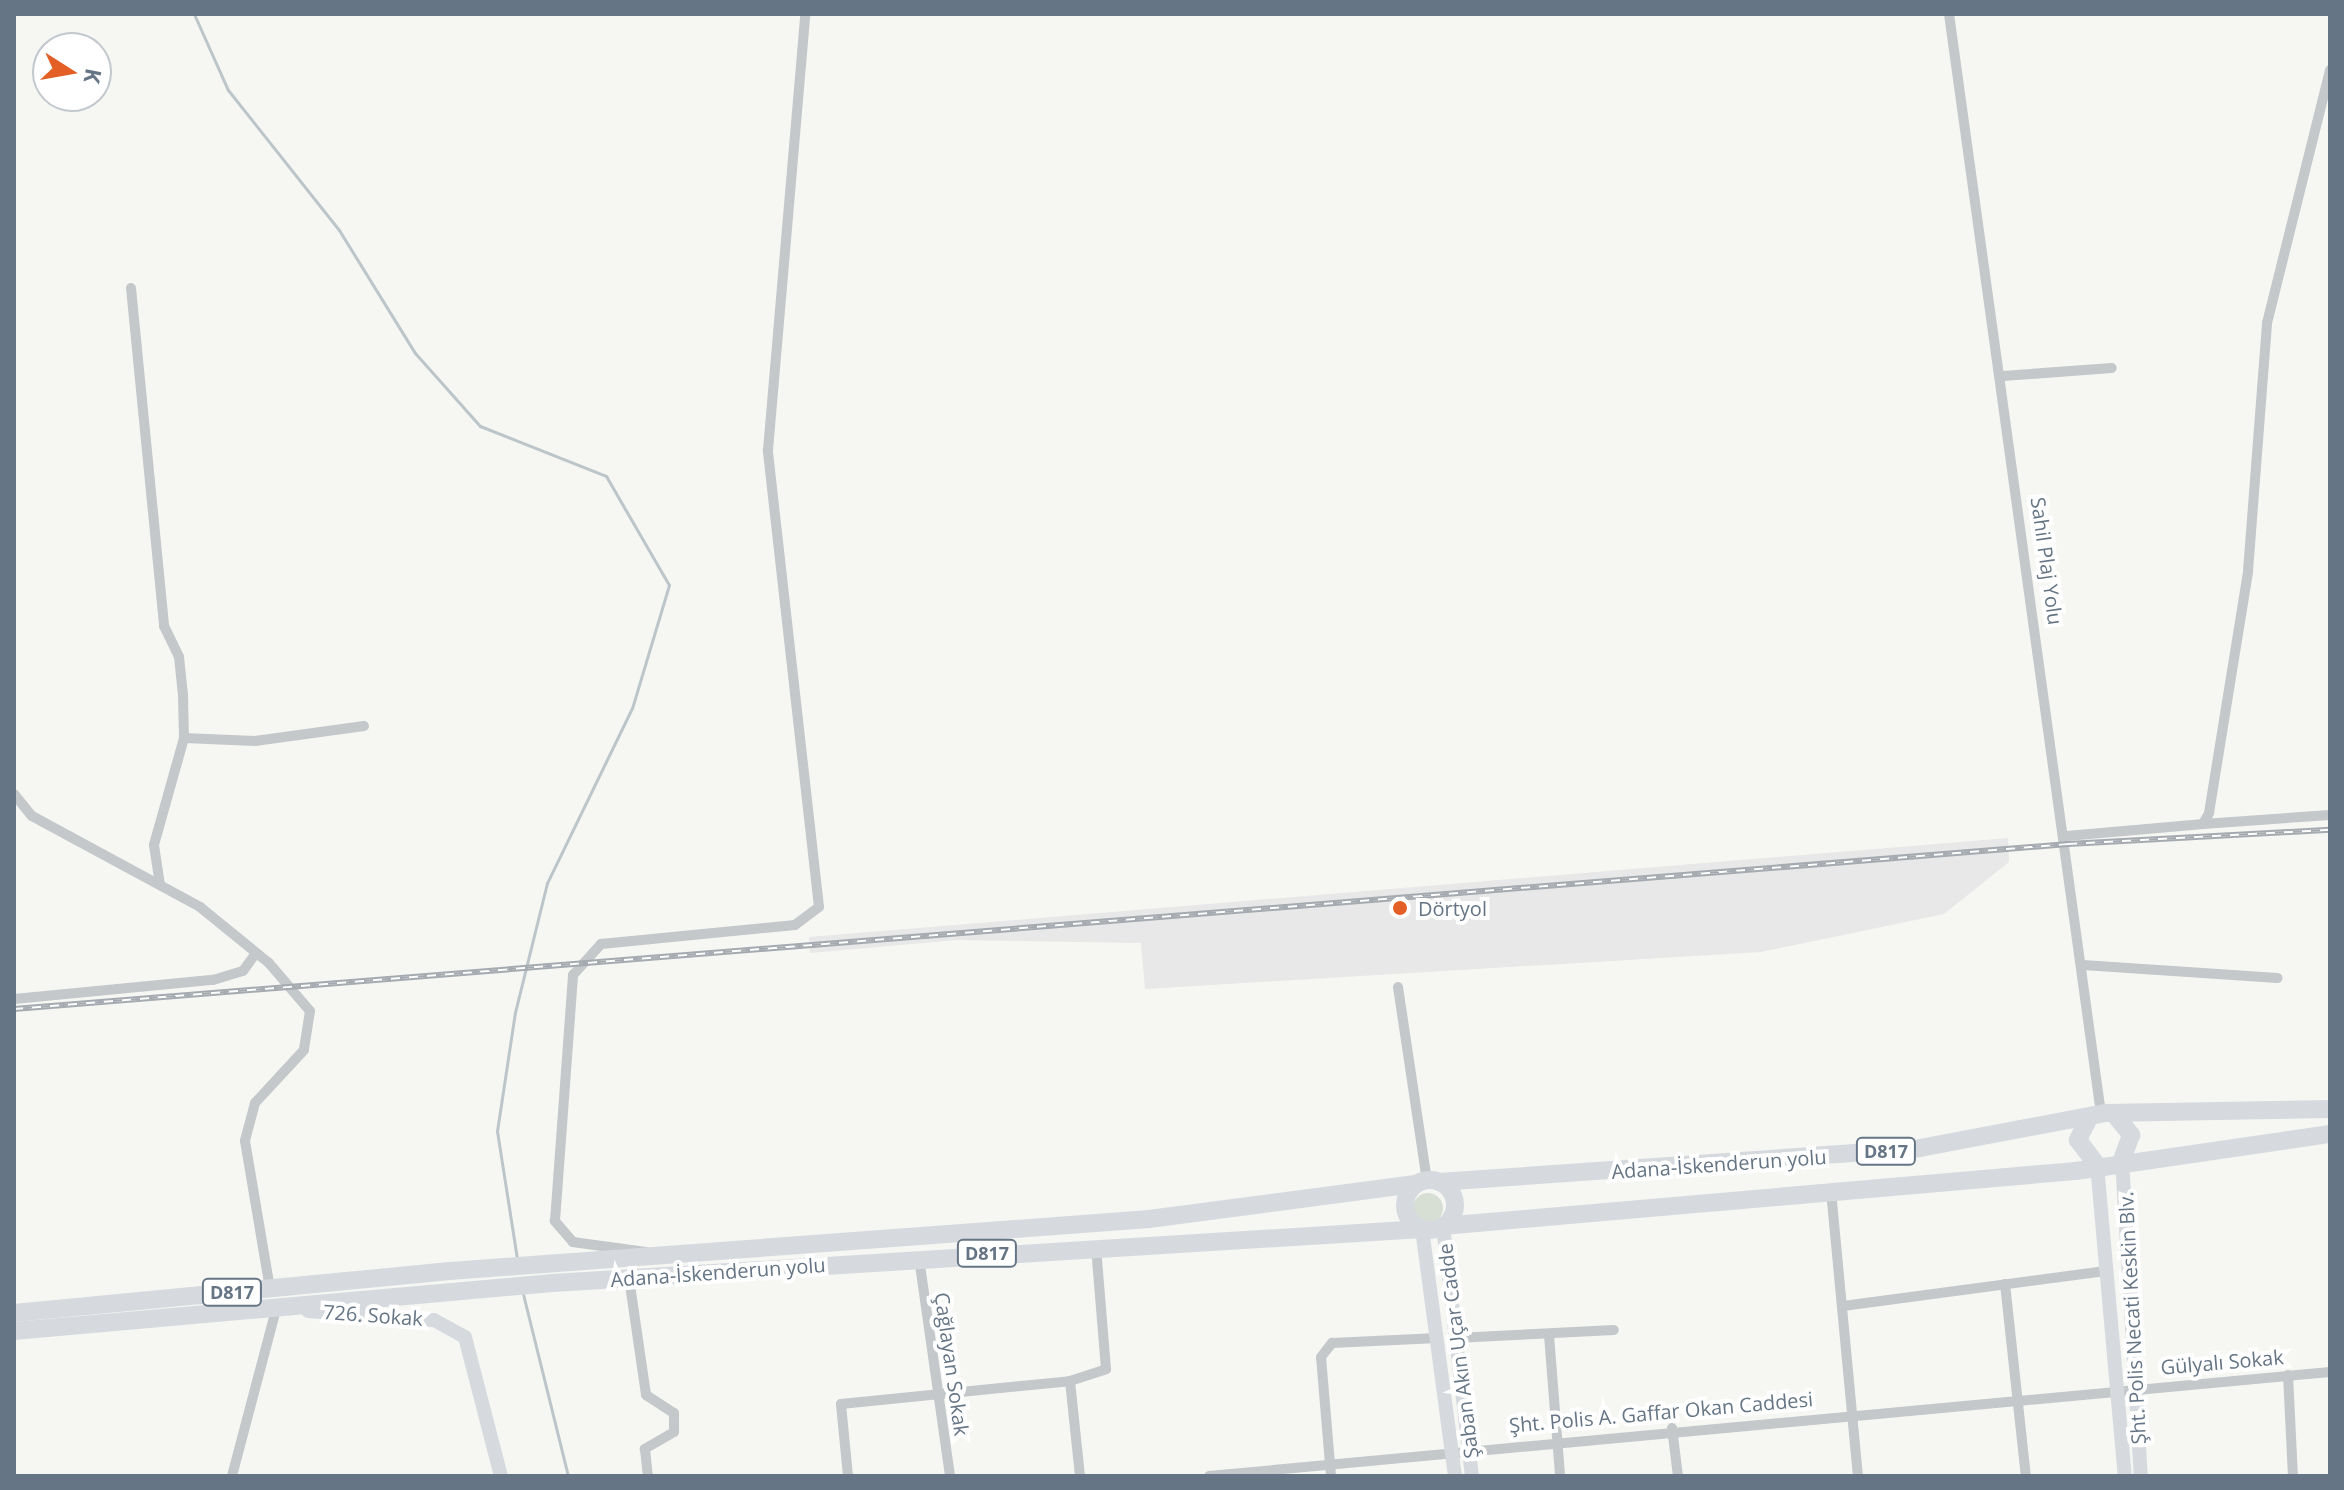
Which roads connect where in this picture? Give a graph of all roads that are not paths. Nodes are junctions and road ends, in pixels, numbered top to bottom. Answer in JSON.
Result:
{"nodes":[{"id":1,"x":805,"y":14,"type":"edge"},
{"id":2,"x":1949,"y":14,"type":"edge"},
{"id":3,"x":2330,"y":70,"type":"edge"},
{"id":4,"x":131,"y":288,"type":"dead end"},
{"id":5,"x":2112,"y":368,"type":"dead end"},
{"id":6,"x":2003,"y":376,"type":"junction"},
{"id":7,"x":364,"y":726,"type":"dead end"},
{"id":8,"x":184,"y":738,"type":"junction"},
{"id":9,"x":14,"y":794,"type":"edge"},
{"id":10,"x":2330,"y":815,"type":"edge"},
{"id":11,"x":2203,"y":824,"type":"junction"},
{"id":12,"x":2067,"y":836,"type":"junction"},
{"id":13,"x":160,"y":885,"type":"junction"},
{"id":14,"x":254,"y":956,"type":"junction"},
{"id":15,"x":2083,"y":965,"type":"junction"},
{"id":16,"x":2278,"y":978,"type":"dead end"},
{"id":17,"x":1398,"y":987,"type":"dead end"},
{"id":18,"x":14,"y":999,"type":"edge"},
{"id":19,"x":2330,"y":1109,"type":"edge"},
{"id":20,"x":2102,"y":1115,"type":"junction"},
{"id":21,"x":2330,"y":1134,"type":"edge"},
{"id":22,"x":2122,"y":1160,"type":"junction"},
{"id":23,"x":2097,"y":1165,"type":"junction"},
{"id":24,"x":1428,"y":1182,"type":"junction"},
{"id":25,"x":1831,"y":1190,"type":"junction"},
{"id":26,"x":1443,"y":1226,"type":"junction"},
{"id":27,"x":1422,"y":1229,"type":"junction"},
{"id":28,"x":1096,"y":1245,"type":"junction"},
{"id":29,"x":656,"y":1255,"type":"junction"},
{"id":30,"x":919,"y":1258,"type":"junction"},
{"id":31,"x":2106,"y":1271,"type":"junction"},
{"id":32,"x":629,"y":1278,"type":"junction"},
{"id":33,"x":2005,"y":1284,"type":"junction"},
{"id":34,"x":270,"y":1289,"type":"junction"},
{"id":35,"x":1843,"y":1306,"type":"junction"},
{"id":36,"x":276,"y":1309,"type":"junction"},
{"id":37,"x":14,"y":1313,"type":"edge"},
{"id":38,"x":1614,"y":1330,"type":"dead end"},
{"id":39,"x":14,"y":1331,"type":"edge"},
{"id":40,"x":1549,"y":1335,"type":"junction"},
{"id":41,"x":1438,"y":1338,"type":"junction"},
{"id":42,"x":1455,"y":1338,"type":"junction"},
{"id":43,"x":2330,"y":1372,"type":"edge"},
{"id":44,"x":2288,"y":1375,"type":"junction"},
{"id":45,"x":1070,"y":1381,"type":"junction"},
{"id":46,"x":2135,"y":1387,"type":"junction"},
{"id":47,"x":2117,"y":1388,"type":"junction"},
{"id":48,"x":938,"y":1394,"type":"junction"},
{"id":49,"x":2021,"y":1395,"type":"junction"},
{"id":50,"x":1854,"y":1413,"type":"junction"},
{"id":51,"x":1672,"y":1428,"type":"junction"},
{"id":52,"x":1556,"y":1438,"type":"junction"},
{"id":53,"x":1452,"y":1449,"type":"junction"},
{"id":54,"x":1469,"y":1449,"type":"junction"},
{"id":55,"x":1330,"y":1463,"type":"junction"},
{"id":56,"x":232,"y":1476,"type":"edge"},
{"id":57,"x":501,"y":1476,"type":"edge"},
{"id":58,"x":648,"y":1476,"type":"edge"},
{"id":59,"x":848,"y":1476,"type":"edge"},
{"id":60,"x":950,"y":1476,"type":"edge"},
{"id":61,"x":1080,"y":1476,"type":"edge"},
{"id":62,"x":1209,"y":1476,"type":"edge"},
{"id":63,"x":1331,"y":1476,"type":"edge"},
{"id":64,"x":1455,"y":1476,"type":"edge"},
{"id":65,"x":1472,"y":1476,"type":"edge"},
{"id":66,"x":1560,"y":1476,"type":"edge"},
{"id":67,"x":1678,"y":1476,"type":"edge"},
{"id":68,"x":1858,"y":1476,"type":"edge"},
{"id":69,"x":2026,"y":1476,"type":"edge"},
{"id":70,"x":2125,"y":1476,"type":"edge"},
{"id":71,"x":2141,"y":1476,"type":"edge"},
{"id":72,"x":2293,"y":1476,"type":"edge"}],
"edges":[{"from":1,"to":29,"type":"street"},
{"from":2,"to":6,"type":"street","name":"Sahil Plaj Yolu"},
{"from":3,"to":11,"type":"street"},
{"from":4,"to":8,"type":"street"},
{"from":5,"to":6,"type":"street"},
{"from":6,"to":12,"type":"street","name":"Sahil Plaj Yolu"},
{"from":7,"to":8,"type":"street"},
{"from":8,"to":13,"type":"street"},
{"from":9,"to":13,"type":"street"},
{"from":10,"to":11,"type":"street"},
{"from":11,"to":12,"type":"street"},
{"from":12,"to":15,"type":"street","name":"Sahil Plaj Yolu"},
{"from":13,"to":14,"type":"street"},
{"from":14,"to":18,"type":"street"},
{"from":14,"to":34,"type":"street"},
{"from":15,"to":16,"type":"street"},
{"from":15,"to":20,"type":"street","name":"Sahil Plaj Yolu"},
{"from":17,"to":24,"type":"street"},
{"from":19,"to":20,"type":"highway","name":"Adana-İskenderun yolu","number":"D817"},
{"from":20,"to":22,"type":"highway"},
{"from":20,"to":23,"type":"highway"},
{"from":20,"to":24,"type":"highway","name":"Adana-İskenderun yolu","number":"D817"},
{"from":21,"to":22,"type":"highway","name":"Adana-İskenderun yolu","number":"D817"},
{"from":22,"to":23,"type":"highway","name":"Adana-İskenderun yolu","number":"D817"},
{"from":22,"to":46,"type":"street","name":"Şht. Polis Necati Keskin Blv."},
{"from":23,"to":25,"type":"highway","name":"Adana-İskenderun yolu","number":"D817"},
{"from":23,"to":31,"type":"street","name":"Şht. Polis Necati Keskin Blv."},
{"from":24,"to":26,"type":"highway"},
{"from":24,"to":27,"type":"highway"},
{"from":24,"to":29,"type":"highway","number":"D817"},
{"from":25,"to":26,"type":"highway","name":"Adana-İskenderun yolu","number":"D817"},
{"from":25,"to":35,"type":"street"},
{"from":26,"to":27,"type":"highway","name":"Adana-İskenderun yolu"},
{"from":26,"to":42,"type":"street","name":"Şaban Akın Uçar Cadde"},
{"from":27,"to":28,"type":"highway","name":"Adana-İskenderun yolu","number":"D817"},
{"from":27,"to":41,"type":"street"},
{"from":28,"to":30,"type":"highway","name":"Adana-İskenderun yolu","number":"D817"},
{"from":28,"to":45,"type":"street"},
{"from":29,"to":34,"type":"highway","number":"D817"},
{"from":30,"to":32,"type":"highway","name":"Adana-İskenderun yolu","number":"D817"},
{"from":30,"to":48,"type":"street","name":"Çağlayan Sokak"},
{"from":31,"to":33,"type":"street"},
{"from":31,"to":47,"type":"street","name":"Şht. Polis Necati Keskin Blv."},
{"from":32,"to":36,"type":"highway","name":"Adana-İskenderun yolu","number":"D817"},
{"from":32,"to":58,"type":"street"},
{"from":33,"to":35,"type":"street"},
{"from":33,"to":49,"type":"street"},
{"from":34,"to":36,"type":"highway"},
{"from":34,"to":37,"type":"highway","number":"D817"},
{"from":35,"to":50,"type":"street"},
{"from":36,"to":39,"type":"highway","name":"Adana-İskenderun yolu","number":"D817"},
{"from":36,"to":56,"type":"street"},
{"from":36,"to":57,"type":"street","name":"726. Sokak"},
{"from":38,"to":40,"type":"street"},
{"from":40,"to":42,"type":"street"},
{"from":40,"to":52,"type":"street"},
{"from":41,"to":53,"type":"street"},
{"from":41,"to":55,"type":"street"},
{"from":42,"to":54,"type":"street","name":"Şaban Akın Uçar Cadde"},
{"from":43,"to":44,"type":"street","name":"Gülyalı Sokak"},
{"from":44,"to":46,"type":"street","name":"Gülyalı Sokak"},
{"from":44,"to":72,"type":"street"},
{"from":45,"to":48,"type":"street"},
{"from":45,"to":61,"type":"street"},
{"from":46,"to":47,"type":"street","name":"Gülyalı Sokak"},
{"from":46,"to":71,"type":"street","name":"Şht. Polis Necati Keskin Blv."},
{"from":47,"to":49,"type":"street","name":"Şht. Polis A. Gaffar Okan Caddesi"},
{"from":47,"to":70,"type":"street","name":"Şht. Polis Necati Keskin Blv."},
{"from":48,"to":59,"type":"street"},
{"from":48,"to":60,"type":"street","name":"Çağlayan Sokak"},
{"from":49,"to":50,"type":"street","name":"Şht. Polis A. Gaffar Okan Caddesi"},
{"from":49,"to":69,"type":"street"},
{"from":50,"to":51,"type":"street","name":"Şht. Polis A. Gaffar Okan Caddesi"},
{"from":50,"to":68,"type":"street"},
{"from":51,"to":52,"type":"street","name":"Şht. Polis A. Gaffar Okan Caddesi"},
{"from":51,"to":67,"type":"street"},
{"from":52,"to":54,"type":"street","name":"Şht. Polis A. Gaffar Okan Caddesi"},
{"from":52,"to":66,"type":"street"},
{"from":53,"to":54,"type":"street","name":"Şht. Polis A. Gaffar Okan Caddesi"},
{"from":53,"to":55,"type":"street","name":"Şht. Polis A. Gaffar Okan Caddesi"},
{"from":53,"to":64,"type":"street"},
{"from":54,"to":65,"type":"street","name":"Şaban Akın Uçar Cadde"},
{"from":55,"to":62,"type":"street","name":"Şht. Polis A. Gaffar Okan Caddesi"},
{"from":55,"to":63,"type":"street"}]}
